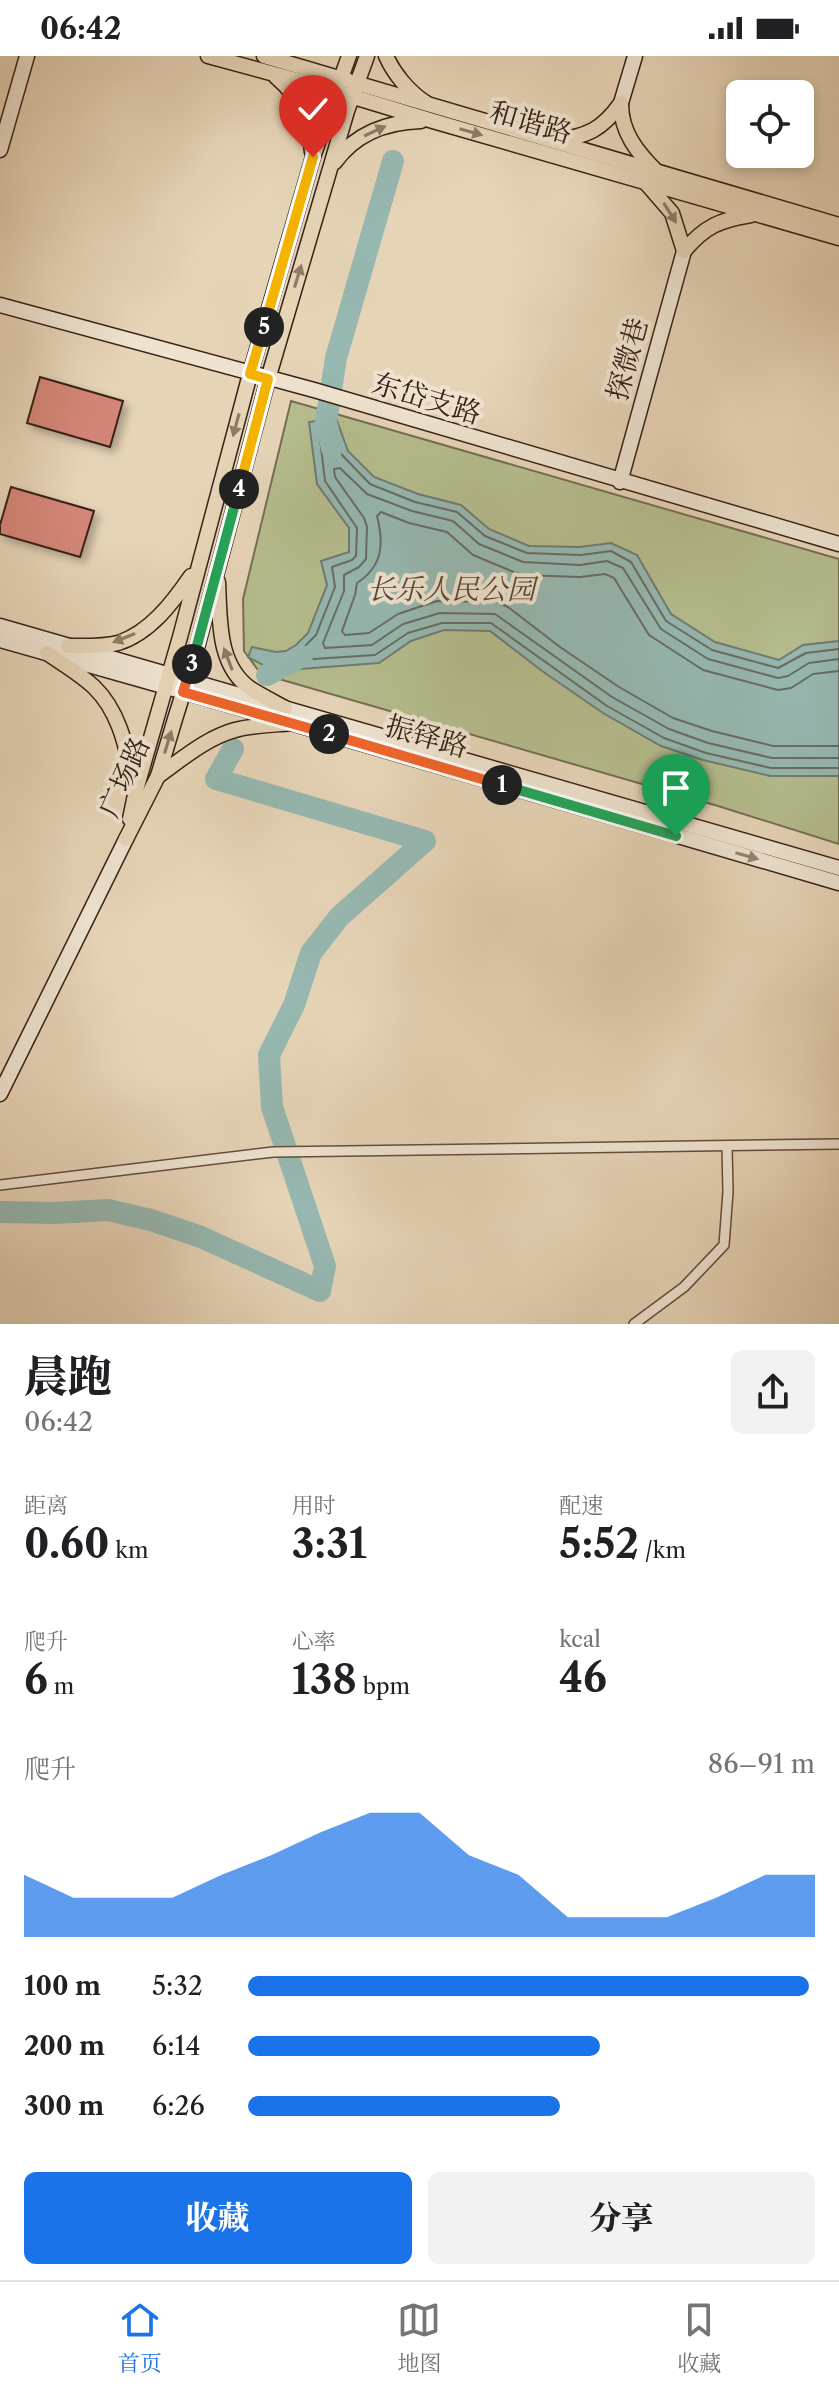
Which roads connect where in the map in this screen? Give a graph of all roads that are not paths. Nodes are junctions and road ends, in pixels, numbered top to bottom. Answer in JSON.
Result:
{"nodes":[{"id":1,"x":27,"y":56,"type":"edge"},
{"id":2,"x":208,"y":56,"type":"edge"},
{"id":3,"x":264,"y":56,"type":"edge"},
{"id":4,"x":303,"y":56,"type":"edge"},
{"id":5,"x":349,"y":56,"type":"edge"},
{"id":6,"x":367,"y":56,"type":"edge"},
{"id":7,"x":386,"y":56,"type":"edge"},
{"id":8,"x":635,"y":56,"type":"edge"},
{"id":9,"x":276,"y":67,"type":"junction"},
{"id":10,"x":347,"y":88,"type":"junction"},
{"id":11,"x":621,"y":103,"type":"junction"},
{"id":12,"x":433,"y":114,"type":"junction"},
{"id":13,"x":551,"y":142,"type":"junction"},
{"id":14,"x":0,"y":150,"type":"edge"},
{"id":15,"x":313,"y":157,"type":"junction"},
{"id":16,"x":330,"y":169,"type":"junction"},
{"id":17,"x":657,"y":172,"type":"junction"},
{"id":18,"x":644,"y":182,"type":"junction"},
{"id":19,"x":755,"y":214,"type":"junction"},
{"id":20,"x":839,"y":225,"type":"edge"},
{"id":21,"x":839,"y":238,"type":"edge"},
{"id":22,"x":684,"y":251,"type":"junction"},
{"id":23,"x":0,"y":305,"type":"edge"},
{"id":24,"x":250,"y":374,"type":"junction"},
{"id":25,"x":268,"y":379,"type":"junction"},
{"id":26,"x":620,"y":482,"type":"junction"},
{"id":27,"x":839,"y":544,"type":"edge"},
{"id":28,"x":198,"y":566,"type":"junction"},
{"id":29,"x":217,"y":571,"type":"junction"},
{"id":30,"x":0,"y":626,"type":"edge"},
{"id":31,"x":0,"y":640,"type":"edge"},
{"id":32,"x":68,"y":646,"type":"junction"},
{"id":33,"x":47,"y":653,"type":"junction"},
{"id":34,"x":167,"y":682,"type":"junction"},
{"id":35,"x":185,"y":686,"type":"junction"},
{"id":36,"x":285,"y":708,"type":"junction"},
{"id":37,"x":292,"y":723,"type":"junction"},
{"id":38,"x":158,"y":776,"type":"junction"},
{"id":39,"x":136,"y":790,"type":"junction"},
{"id":40,"x":126,"y":839,"type":"junction"},
{"id":41,"x":839,"y":868,"type":"edge"},
{"id":42,"x":839,"y":883,"type":"edge"},
{"id":43,"x":0,"y":1094,"type":"edge"},
{"id":44,"x":839,"y":1144,"type":"edge"},
{"id":45,"x":727,"y":1146,"type":"junction"},
{"id":46,"x":0,"y":1185,"type":"edge"},
{"id":47,"x":634,"y":1324,"type":"edge"}],
"edges":[{"from":1,"to":14,"type":"main road"},
{"from":2,"to":9,"type":"main road","name":"和谐路"},
{"from":3,"to":9,"type":"main road","name":"和谐路"},
{"from":4,"to":9,"type":"main road"},
{"from":5,"to":10,"type":"main road","name":"广场路"},
{"from":6,"to":10,"type":"main road","name":"广场路"},
{"from":7,"to":12,"type":"main road"},
{"from":8,"to":11,"type":"main road"},
{"from":9,"to":10,"type":"main road","name":"和谐路"},
{"from":9,"to":15,"type":"main road"},
{"from":10,"to":12,"type":"main road","name":"和谐路"},
{"from":10,"to":15,"type":"main road","name":"广场路"},
{"from":10,"to":16,"type":"main road","name":"广场路"},
{"from":11,"to":13,"type":"main road"},
{"from":11,"to":17,"type":"main road"},
{"from":12,"to":13,"type":"main road","name":"和谐路"},
{"from":16,"to":12,"type":"main road","one_way":true},
{"from":12,"to":18,"type":"main road","name":"和谐路","one_way":true},
{"from":13,"to":17,"type":"main road","name":"和谐路"},
{"from":15,"to":24,"type":"main road","name":"广场路"},
{"from":25,"to":16,"type":"main road","name":"广场路","one_way":true},
{"from":17,"to":20,"type":"main road","name":"和谐路"},
{"from":18,"to":19,"type":"main road","name":"和谐路"},
{"from":18,"to":22,"type":"main road","one_way":true},
{"from":19,"to":21,"type":"main road","name":"和谐路"},
{"from":19,"to":22,"type":"main road"},
{"from":22,"to":26,"type":"main road","name":"探微巷"},
{"from":23,"to":24,"type":"main road","name":"东岱支路"},
{"from":24,"to":25,"type":"main road","name":"东岱支路"},
{"from":24,"to":28,"type":"main road","name":"广场路","one_way":true},
{"from":25,"to":26,"type":"main road","name":"东岱支路"},
{"from":25,"to":29,"type":"main road","name":"广场路"},
{"from":26,"to":27,"type":"main road","name":"东岱支路"},
{"from":28,"to":32,"type":"main road","one_way":true},
{"from":28,"to":34,"type":"main road","name":"广场路"},
{"from":29,"to":35,"type":"main road","name":"广场路"},
{"from":36,"to":29,"type":"main road","one_way":true},
{"from":30,"to":32,"type":"main road","name":"振铎路"},
{"from":31,"to":33,"type":"main road","name":"振铎路"},
{"from":32,"to":34,"type":"main road","name":"振铎路"},
{"from":33,"to":34,"type":"main road","name":"振铎路"},
{"from":33,"to":39,"type":"main road"},
{"from":34,"to":35,"type":"main road","name":"振铎路"},
{"from":34,"to":39,"type":"main road","name":"广场路"},
{"from":35,"to":36,"type":"main road","name":"振铎路"},
{"from":35,"to":37,"type":"main road","name":"振铎路"},
{"from":38,"to":35,"type":"main road","name":"广场路","one_way":true},
{"from":36,"to":41,"type":"main road","name":"振铎路"},
{"from":37,"to":38,"type":"main road"},
{"from":37,"to":42,"type":"main road","name":"振铎路","one_way":true},
{"from":38,"to":40,"type":"main road","name":"广场路"},
{"from":39,"to":40,"type":"main road","name":"广场路"},
{"from":40,"to":43,"type":"main road"},
{"from":44,"to":45,"type":"street"},
{"from":45,"to":46,"type":"street"},
{"from":45,"to":47,"type":"street"}]}
